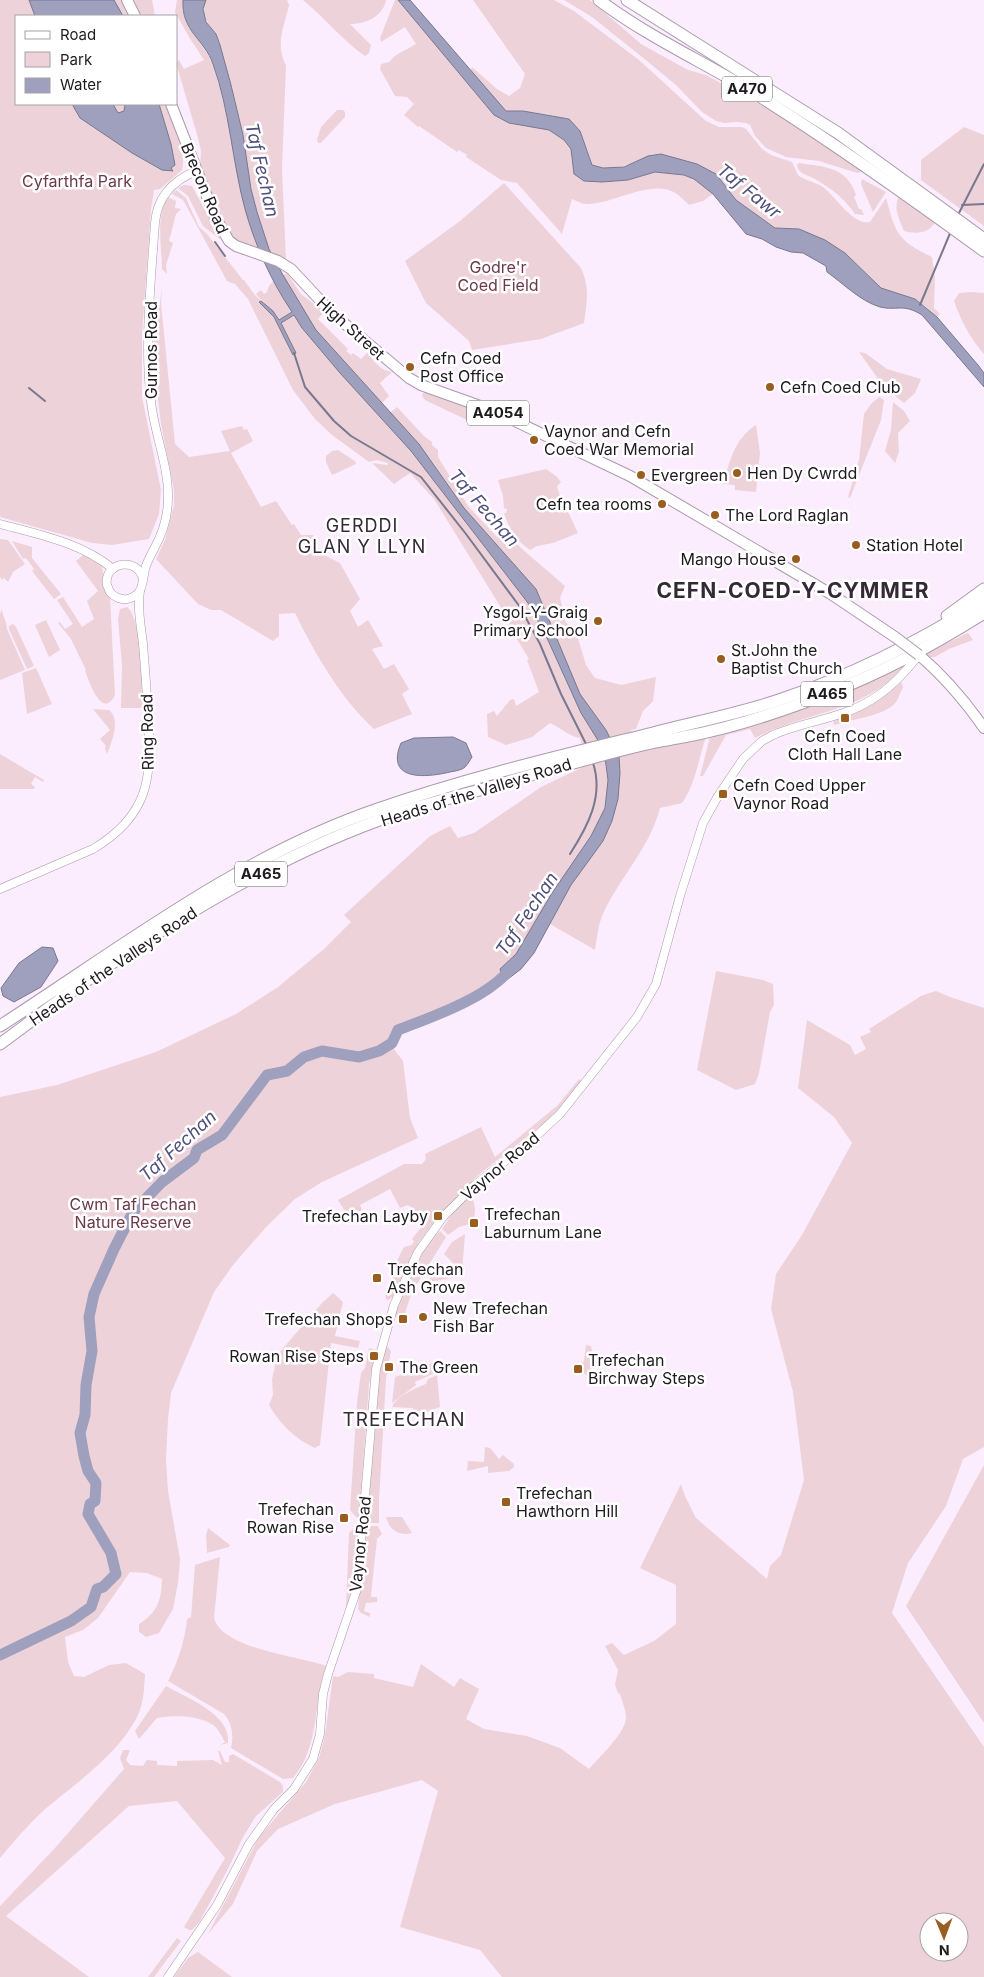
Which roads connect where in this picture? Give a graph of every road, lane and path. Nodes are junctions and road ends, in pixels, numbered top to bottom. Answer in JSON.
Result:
{"nodes":[{"id":1,"x":127,"y":0,"type":"edge"},
{"id":2,"x":600,"y":0,"type":"edge"},
{"id":3,"x":627,"y":0,"type":"edge"},
{"id":4,"x":134,"y":15,"type":"edge"},
{"id":5,"x":171,"y":105,"type":"edge"},
{"id":6,"x":196,"y":171,"type":"junction"},
{"id":7,"x":894,"y":180,"type":"junction"},
{"id":8,"x":984,"y":239,"type":"edge"},
{"id":9,"x":984,"y":251,"type":"edge"},
{"id":10,"x":308,"y":287,"type":"joint"},
{"id":11,"x":0,"y":524,"type":"edge"},
{"id":12,"x":149,"y":559,"type":"junction"},
{"id":13,"x":132,"y":566,"type":"junction"},
{"id":14,"x":112,"y":569,"type":"junction"},
{"id":15,"x":142,"y":579,"type":"junction"},
{"id":16,"x":984,"y":589,"type":"edge"},
{"id":17,"x":140,"y":591,"type":"junction"},
{"id":18,"x":125,"y":599,"type":"junction"},
{"id":19,"x":984,"y":601,"type":"edge"},
{"id":20,"x":138,"y":612,"type":"junction"},
{"id":21,"x":984,"y":613,"type":"edge"},
{"id":22,"x":922,"y":638,"type":"junction"},
{"id":23,"x":919,"y":656,"type":"junction"},
{"id":24,"x":984,"y":728,"type":"edge"},
{"id":25,"x":656,"y":737,"type":"junction"},
{"id":26,"x":552,"y":764,"type":"junction"},
{"id":27,"x":0,"y":889,"type":"edge"},
{"id":28,"x":0,"y":1026,"type":"edge"},
{"id":29,"x":0,"y":1044,"type":"edge"},
{"id":30,"x":168,"y":1977,"type":"edge"}],
"edges":[{"from":1,"to":4,"type":"main road"},
{"from":2,"to":7,"type":"highway","number":"A470"},
{"from":3,"to":7,"type":"highway","number":"A470"},
{"from":5,"to":6,"type":"main road","name":"Brecon Road","number":"A4054"},
{"from":6,"to":10,"type":"main road","name":"Brecon Road","number":"A4054"},
{"from":6,"to":12,"type":"street","name":"Gurnos Road"},
{"from":7,"to":8,"type":"highway","number":"A470"},
{"from":7,"to":9,"type":"highway","number":"A470"},
{"from":10,"to":23,"type":"main road","name":"High Street","number":"A4054","bridge":true},
{"from":11,"to":14,"type":"street"},
{"from":12,"to":13,"type":"street"},
{"from":12,"to":15,"type":"street","name":"Gurnos Road"},
{"from":13,"to":14,"type":"street"},
{"from":13,"to":15,"type":"street"},
{"from":14,"to":18,"type":"street"},
{"from":15,"to":17,"type":"street","name":"Gurnos Road"},
{"from":16,"to":22,"type":"highway"},
{"from":17,"to":18,"type":"street"},
{"from":17,"to":20,"type":"street","name":"Ring Road"},
{"from":18,"to":20,"type":"street"},
{"from":19,"to":22,"type":"highway","name":"Heads of the Valleys Road","number":"A465"},
{"from":20,"to":27,"type":"street","name":"Ring Road"},
{"from":21,"to":25,"type":"highway","name":"Heads of the Valleys Road","number":"A465"},
{"from":22,"to":25,"type":"highway","name":"Heads of the Valleys Road","number":"A465"},
{"from":23,"to":24,"type":"main road","number":"A4054"},
{"from":23,"to":30,"type":"street","name":"Vaynor Road"},
{"from":25,"to":26,"type":"highway","name":"Heads of the Valleys Road","number":"A465"},
{"from":26,"to":28,"type":"highway","name":"Heads of the Valleys Road","number":"A465"},
{"from":26,"to":29,"type":"highway","name":"Heads of the Valleys Road","number":"A465"}]}
